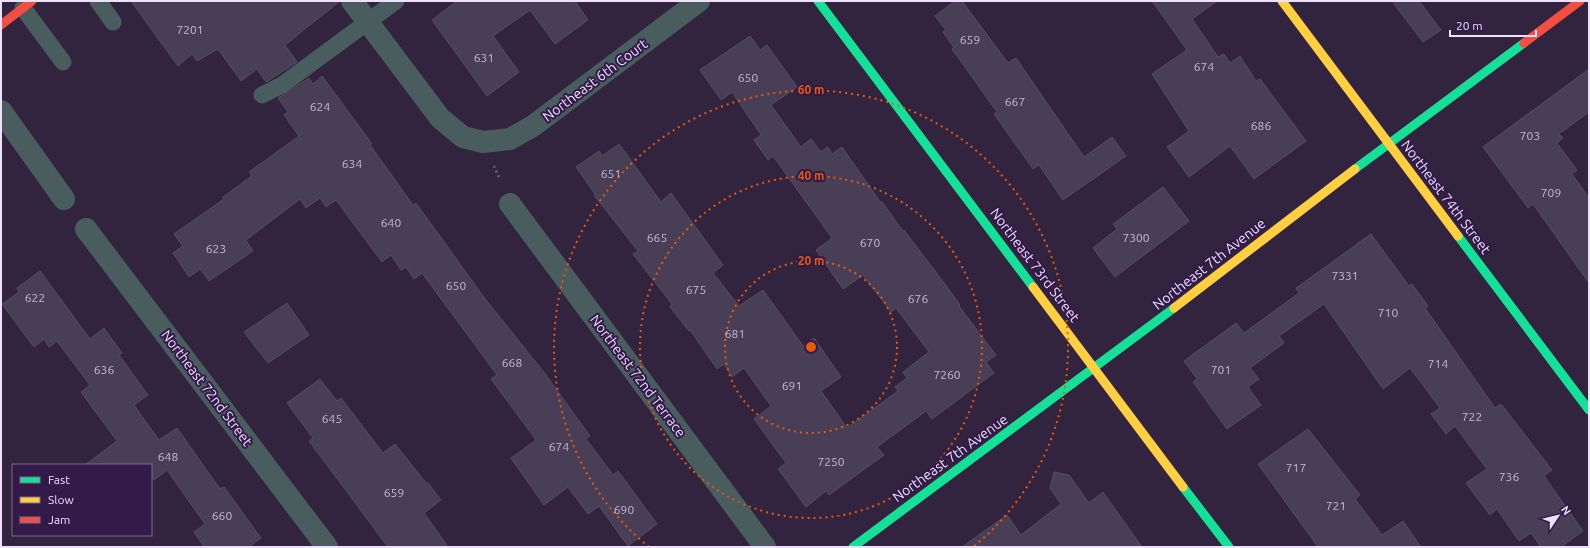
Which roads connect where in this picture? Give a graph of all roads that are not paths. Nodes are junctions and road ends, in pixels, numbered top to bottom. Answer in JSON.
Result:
{"nodes":[{"id":1,"x":98,"y":1,"type":"edge"},
{"id":2,"x":352,"y":1,"type":"edge"},
{"id":3,"x":396,"y":1,"type":"edge"},
{"id":4,"x":699,"y":1,"type":"edge"},
{"id":5,"x":818,"y":1,"type":"edge"},
{"id":6,"x":1282,"y":1,"type":"edge"},
{"id":7,"x":1580,"y":1,"type":"edge"},
{"id":8,"x":28,"y":4,"type":"edge"},
{"id":9,"x":113,"y":22,"type":"dead end"},
{"id":10,"x":368,"y":22,"type":"junction"},
{"id":11,"x":1,"y":25,"type":"edge"},
{"id":12,"x":63,"y":62,"type":"dead end"},
{"id":13,"x":262,"y":95,"type":"dead end"},
{"id":14,"x":1,"y":111,"type":"edge"},
{"id":15,"x":1388,"y":144,"type":"junction"},
{"id":16,"x":64,"y":199,"type":"dead end"},
{"id":17,"x":510,"y":204,"type":"road end"},
{"id":18,"x":86,"y":229,"type":"dead end"},
{"id":19,"x":1096,"y":368,"type":"junction"},
{"id":20,"x":1589,"y":410,"type":"edge"},
{"id":21,"x":327,"y":547,"type":"edge"},
{"id":22,"x":764,"y":547,"type":"edge"},
{"id":23,"x":853,"y":547,"type":"edge"},
{"id":24,"x":1229,"y":547,"type":"edge"}],
"edges":[{"from":1,"to":9,"type":"lane"},
{"from":2,"to":10,"type":"street"},
{"from":3,"to":10,"type":"lane"},
{"from":4,"to":10,"type":"street","name":"Northeast 6th Court"},
{"from":5,"to":19,"type":"street","name":"Northeast 73rd Street"},
{"from":6,"to":15,"type":"street","name":"Northeast 74th Street"},
{"from":7,"to":15,"type":"street","name":"Northeast 7th Avenue"},
{"from":8,"to":11,"type":"street"},
{"from":8,"to":12,"type":"lane"},
{"from":10,"to":13,"type":"lane"},
{"from":14,"to":16,"type":"street"},
{"from":15,"to":19,"type":"street","name":"Northeast 7th Avenue"},
{"from":15,"to":20,"type":"street","name":"Northeast 74th Street"},
{"from":17,"to":22,"type":"street","name":"Northeast 72nd Terrace"},
{"from":18,"to":21,"type":"street","name":"Northeast 72nd Street"},
{"from":19,"to":23,"type":"street","name":"Northeast 7th Avenue"},
{"from":19,"to":24,"type":"street","name":"Northeast 73rd Street"}]}
